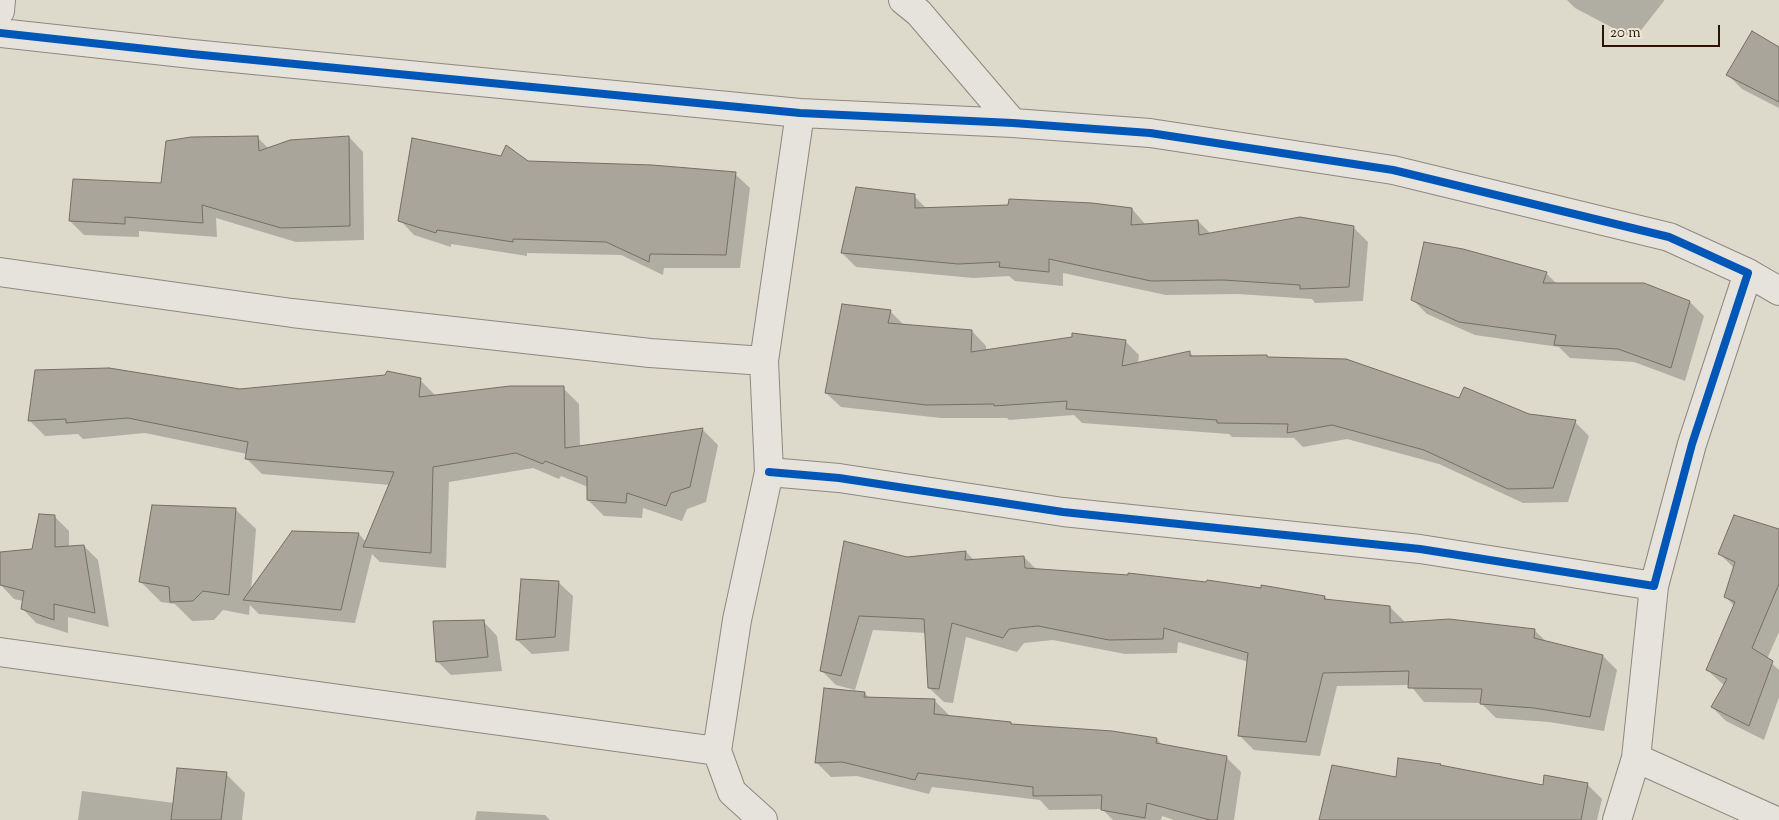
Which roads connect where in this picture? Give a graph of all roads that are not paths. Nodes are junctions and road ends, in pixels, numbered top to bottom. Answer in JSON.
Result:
{"nodes":[{"id":1,"x":1,"y":0,"type":"edge"},
{"id":2,"x":903,"y":0,"type":"edge"},
{"id":3,"x":0,"y":11,"type":"edge"},
{"id":4,"x":0,"y":33,"type":"edge"},
{"id":5,"x":800,"y":113,"type":"junction"},
{"id":6,"x":1013,"y":123,"type":"junction"},
{"id":7,"x":0,"y":272,"type":"edge"},
{"id":8,"x":1748,"y":273,"type":"junction"},
{"id":9,"x":1779,"y":291,"type":"edge"},
{"id":10,"x":764,"y":361,"type":"junction"},
{"id":11,"x":769,"y":472,"type":"junction"},
{"id":12,"x":1654,"y":586,"type":"junction"},
{"id":13,"x":0,"y":652,"type":"edge"},
{"id":14,"x":717,"y":751,"type":"junction"},
{"id":15,"x":1636,"y":758,"type":"junction"},
{"id":16,"x":763,"y":820,"type":"edge"},
{"id":17,"x":1617,"y":820,"type":"edge"},
{"id":18,"x":1774,"y":820,"type":"edge"}],
"edges":[{"from":1,"to":3,"type":"street"},
{"from":2,"to":6,"type":"street"},
{"from":4,"to":5,"type":"street"},
{"from":5,"to":6,"type":"street"},
{"from":5,"to":10,"type":"street"},
{"from":6,"to":8,"type":"street"},
{"from":7,"to":10,"type":"street"},
{"from":8,"to":9,"type":"street"},
{"from":8,"to":12,"type":"street"},
{"from":10,"to":11,"type":"street"},
{"from":11,"to":12,"type":"street"},
{"from":11,"to":14,"type":"street"},
{"from":12,"to":15,"type":"street"},
{"from":13,"to":14,"type":"street"},
{"from":14,"to":16,"type":"street"},
{"from":15,"to":17,"type":"street"},
{"from":15,"to":18,"type":"street"}]}
